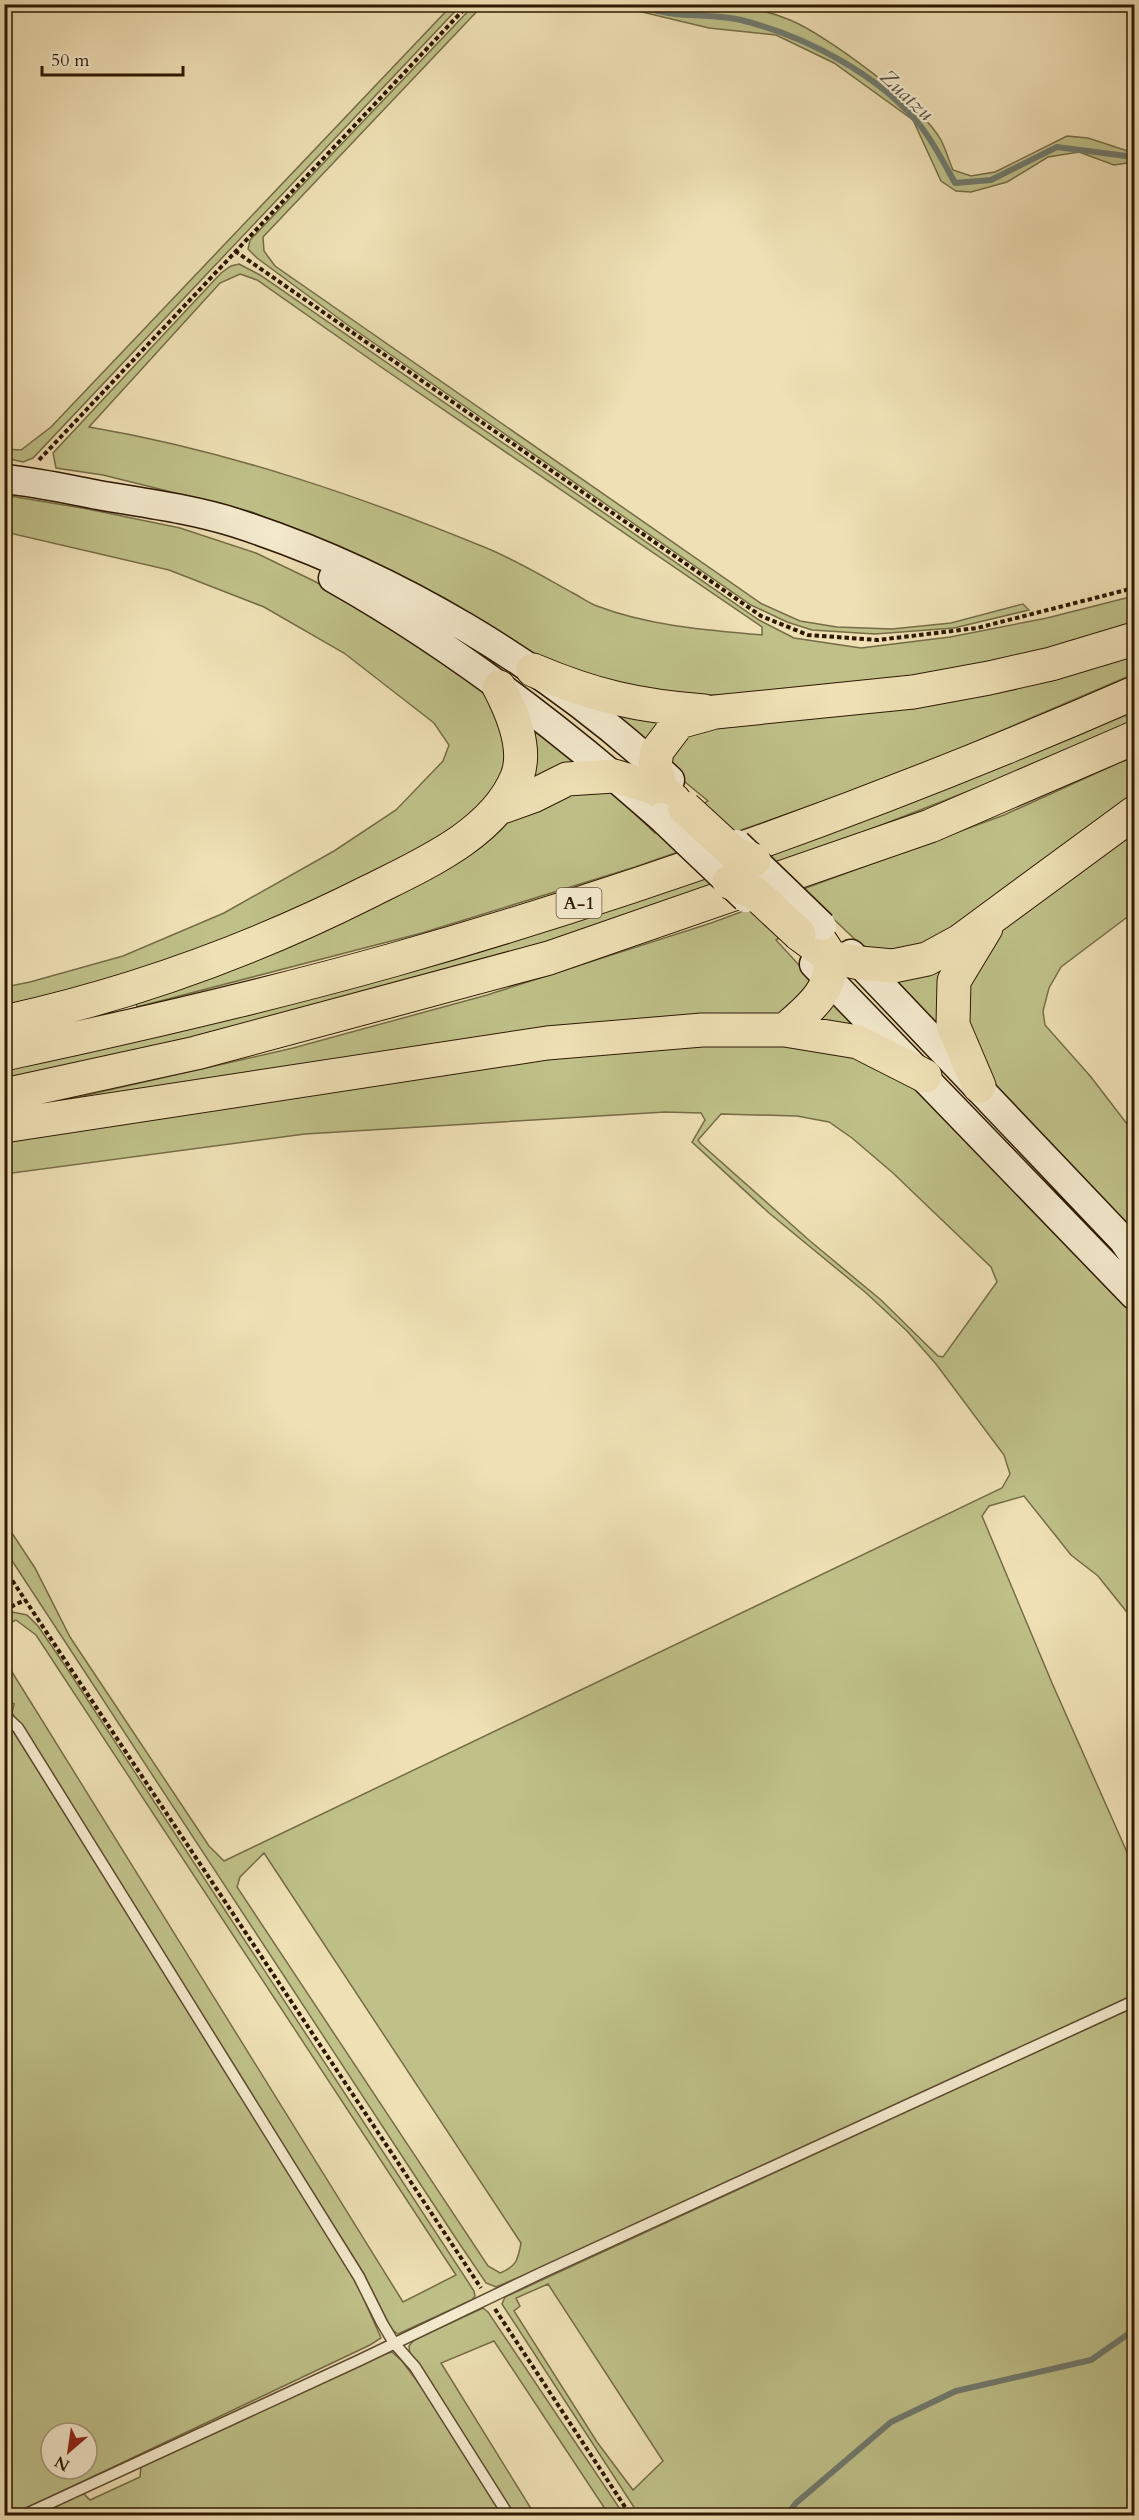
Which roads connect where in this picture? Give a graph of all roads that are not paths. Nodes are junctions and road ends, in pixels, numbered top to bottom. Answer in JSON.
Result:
{"nodes":[{"id":1,"x":12,"y":480,"type":"edge"},
{"id":2,"x":153,"y":504,"type":"junction"},
{"id":3,"x":1134,"y":639,"type":"edge"},
{"id":4,"x":533,"y":670,"type":"junction"},
{"id":5,"x":499,"y":687,"type":"junction"},
{"id":6,"x":1134,"y":693,"type":"edge"},
{"id":7,"x":715,"y":712,"type":"junction"},
{"id":8,"x":1134,"y":738,"type":"edge"},
{"id":9,"x":614,"y":776,"type":"junction"},
{"id":10,"x":672,"y":799,"type":"junction"},
{"id":11,"x":502,"y":807,"type":"junction"},
{"id":12,"x":1134,"y":813,"type":"edge"},
{"id":13,"x":993,"y":916,"type":"junction"},
{"id":14,"x":820,"y":947,"type":"junction"},
{"id":15,"x":4,"y":1022,"type":"edge"},
{"id":16,"x":785,"y":1030,"type":"junction"},
{"id":17,"x":4,"y":1054,"type":"edge"},
{"id":18,"x":925,"y":1076,"type":"junction"},
{"id":19,"x":979,"y":1086,"type":"junction"},
{"id":20,"x":4,"y":1095,"type":"edge"},
{"id":21,"x":4,"y":1126,"type":"edge"},
{"id":22,"x":1134,"y":1256,"type":"edge"},
{"id":23,"x":1134,"y":1295,"type":"edge"},
{"id":24,"x":4,"y":1715,"type":"edge"},
{"id":25,"x":1134,"y":2001,"type":"edge"},
{"id":26,"x":394,"y":2343,"type":"junction"},
{"id":27,"x":22,"y":2516,"type":"edge"},
{"id":28,"x":508,"y":2516,"type":"edge"}],
"edges":[{"from":1,"to":2,"type":"street"},
{"from":2,"to":4,"type":"street"},
{"from":2,"to":5,"type":"street"},
{"from":3,"to":7,"type":"highway"},
{"from":4,"to":7,"type":"highway"},
{"from":4,"to":10,"type":"street"},
{"from":5,"to":9,"type":"street"},
{"from":5,"to":11,"type":"highway"},
{"from":6,"to":17,"type":"highway","number":"A-1"},
{"from":7,"to":10,"type":"highway"},
{"from":8,"to":20,"type":"highway","number":"A-1"},
{"from":9,"to":10,"type":"highway"},
{"from":9,"to":11,"type":"highway"},
{"from":10,"to":14,"type":"highway","bridge":true},
{"from":10,"to":14,"type":"highway","bridge":true},
{"from":11,"to":15,"type":"highway"},
{"from":12,"to":13,"type":"highway"},
{"from":13,"to":14,"type":"highway"},
{"from":13,"to":19,"type":"highway"},
{"from":14,"to":16,"type":"highway"},
{"from":14,"to":18,"type":"street"},
{"from":14,"to":19,"type":"street"},
{"from":16,"to":18,"type":"highway"},
{"from":16,"to":21,"type":"highway"},
{"from":18,"to":23,"type":"street"},
{"from":19,"to":22,"type":"street"},
{"from":24,"to":26,"type":"lane"},
{"from":25,"to":26,"type":"lane"},
{"from":26,"to":27,"type":"lane"},
{"from":26,"to":28,"type":"lane"}]}
